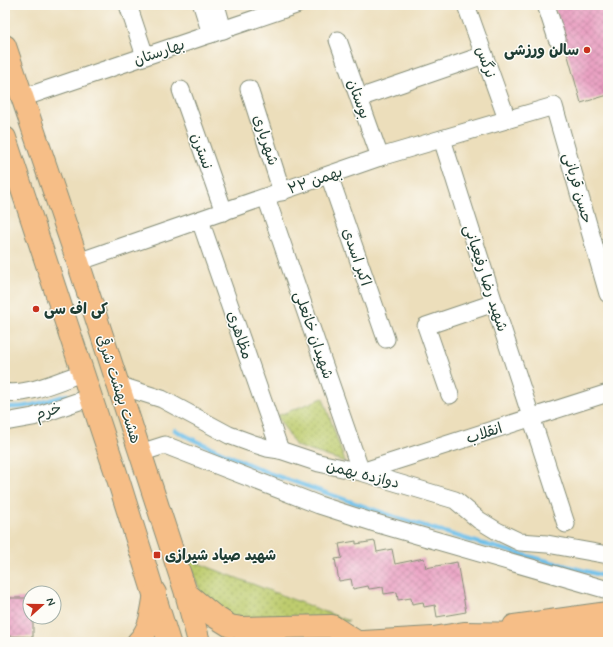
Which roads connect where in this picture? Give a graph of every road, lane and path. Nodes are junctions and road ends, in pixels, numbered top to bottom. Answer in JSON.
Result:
{"nodes":[{"id":1,"x":128,"y":5,"type":"edge"},
{"id":2,"x":202,"y":5,"type":"edge"},
{"id":3,"x":216,"y":5,"type":"edge"},
{"id":4,"x":296,"y":5,"type":"edge"},
{"id":5,"x":466,"y":5,"type":"edge"},
{"id":6,"x":546,"y":5,"type":"edge"},
{"id":7,"x":274,"y":9,"type":"edge"},
{"id":8,"x":217,"y":32,"type":"junction"},
{"id":9,"x":557,"y":39,"type":"dead end"},
{"id":10,"x":338,"y":40,"type":"dead end"},
{"id":11,"x":5,"y":46,"type":"edge"},
{"id":12,"x":484,"y":55,"type":"junction"},
{"id":13,"x":145,"y":56,"type":"junction"},
{"id":14,"x":249,"y":89,"type":"dead end"},
{"id":15,"x":181,"y":90,"type":"dead end"},
{"id":16,"x":22,"y":98,"type":"junction"},
{"id":17,"x":359,"y":98,"type":"junction"},
{"id":18,"x":554,"y":106,"type":"joint"},
{"id":19,"x":506,"y":119,"type":"junction"},
{"id":20,"x":5,"y":138,"type":"edge"},
{"id":21,"x":442,"y":139,"type":"junction"},
{"id":22,"x":380,"y":157,"type":"junction"},
{"id":23,"x":329,"y":175,"type":"junction"},
{"id":24,"x":274,"y":194,"type":"junction"},
{"id":25,"x":224,"y":212,"type":"junction"},
{"id":26,"x":200,"y":220,"type":"junction"},
{"id":27,"x":78,"y":262,"type":"junction"},
{"id":28,"x":608,"y":294,"type":"edge"},
{"id":29,"x":494,"y":303,"type":"junction"},
{"id":30,"x":386,"y":339,"type":"dead end"},
{"id":31,"x":82,"y":373,"type":"junction"},
{"id":32,"x":118,"y":385,"type":"junction"},
{"id":33,"x":5,"y":392,"type":"edge"},
{"id":34,"x":608,"y":393,"type":"edge"},
{"id":35,"x":450,"y":395,"type":"dead end"},
{"id":36,"x":91,"y":396,"type":"junction"},
{"id":37,"x":531,"y":418,"type":"junction"},
{"id":38,"x":5,"y":422,"type":"edge"},
{"id":39,"x":280,"y":450,"type":"junction"},
{"id":40,"x":140,"y":453,"type":"junction"},
{"id":41,"x":361,"y":472,"type":"junction"},
{"id":42,"x":566,"y":524,"type":"dead end"},
{"id":43,"x":608,"y":556,"type":"edge"},
{"id":44,"x":608,"y":590,"type":"edge"},
{"id":45,"x":155,"y":593,"type":"junction"},
{"id":46,"x":186,"y":593,"type":"junction"},
{"id":47,"x":608,"y":613,"type":"edge"},
{"id":48,"x":608,"y":627,"type":"edge"},
{"id":49,"x":464,"y":633,"type":"junction"},
{"id":50,"x":138,"y":642,"type":"edge"},
{"id":51,"x":170,"y":642,"type":"edge"},
{"id":52,"x":199,"y":642,"type":"edge"},
{"id":53,"x":357,"y":642,"type":"edge"},
{"id":54,"x":363,"y":642,"type":"edge"}],
"edges":[{"from":1,"to":13,"type":"street"},
{"from":2,"to":8,"type":"street"},
{"from":3,"to":8,"type":"street"},
{"from":4,"to":7,"type":"street","name":"بهارستان"},
{"from":5,"to":12,"type":"street","name":"نرگس"},
{"from":6,"to":9,"type":"street"},
{"from":7,"to":8,"type":"street","name":"بهارستان"},
{"from":8,"to":13,"type":"street","name":"بهارستان"},
{"from":10,"to":17,"type":"street","name":"بوستان"},
{"from":11,"to":16,"type":"main road","name":"هشت بهشت شرقی"},
{"from":12,"to":17,"type":"street"},
{"from":12,"to":19,"type":"street","name":"نرگس"},
{"from":13,"to":16,"type":"street","name":"بهارستان"},
{"from":14,"to":24,"type":"street","name":"شهریاری"},
{"from":15,"to":25,"type":"street","name":"نسترن"},
{"from":16,"to":27,"type":"main road","name":"هشت بهشت شرقی"},
{"from":17,"to":22,"type":"street","name":"بوستان"},
{"from":18,"to":19,"type":"street","name":"۲۲ بهمن"},
{"from":18,"to":28,"type":"street","name":"حسن قربانی"},
{"from":19,"to":21,"type":"street","name":"۲۲ بهمن"},
{"from":20,"to":31,"type":"main road","name":"هشت بهشت شرقی"},
{"from":21,"to":22,"type":"street","name":"۲۲ بهمن"},
{"from":21,"to":29,"type":"street","name":"شهید رضا رفیعیانی"},
{"from":22,"to":23,"type":"street","name":"۲۲ بهمن"},
{"from":23,"to":24,"type":"street","name":"۲۲ بهمن"},
{"from":23,"to":30,"type":"street","name":"اکبر اسدی"},
{"from":24,"to":25,"type":"street","name":"۲۲ بهمن"},
{"from":24,"to":41,"type":"street","name":"شهیدان خانعلی"},
{"from":25,"to":26,"type":"street","name":"۲۲ بهمن"},
{"from":26,"to":27,"type":"street","name":"۲۲ بهمن"},
{"from":26,"to":39,"type":"street","name":"مظاهری"},
{"from":27,"to":32,"type":"main road","name":"هشت بهشت شرقی"},
{"from":29,"to":35,"type":"street"},
{"from":29,"to":37,"type":"street","name":"شهید رضا رفیعیانی"},
{"from":31,"to":33,"type":"street","name":"خرم"},
{"from":31,"to":36,"type":"main road","name":"هشت بهشت شرقی"},
{"from":32,"to":39,"type":"street","name":"دوازده بهمن"},
{"from":32,"to":40,"type":"main road","name":"هشت بهشت شرقی"},
{"from":34,"to":37,"type":"street","name":"انقلاب"},
{"from":36,"to":38,"type":"street","name":"خرم"},
{"from":36,"to":45,"type":"main road","name":"هشت بهشت شرقی"},
{"from":37,"to":41,"type":"street","name":"انقلاب"},
{"from":37,"to":42,"type":"street","name":"شهید رضا رفیعیانی"},
{"from":39,"to":41,"type":"street","name":"دوازده بهمن"},
{"from":40,"to":44,"type":"street"},
{"from":40,"to":46,"type":"main road","name":"هشت بهشت شرقی"},
{"from":41,"to":43,"type":"street","name":"دوازده بهمن"},
{"from":45,"to":50,"type":"main road"},
{"from":45,"to":51,"type":"main road","name":"هشت بهشت شرقی"},
{"from":46,"to":52,"type":"main road","name":"هشت بهشت شرقی"},
{"from":46,"to":53,"type":"main road"},
{"from":47,"to":49,"type":"main road"},
{"from":48,"to":49,"type":"main road"},
{"from":49,"to":54,"type":"main road"}]}
